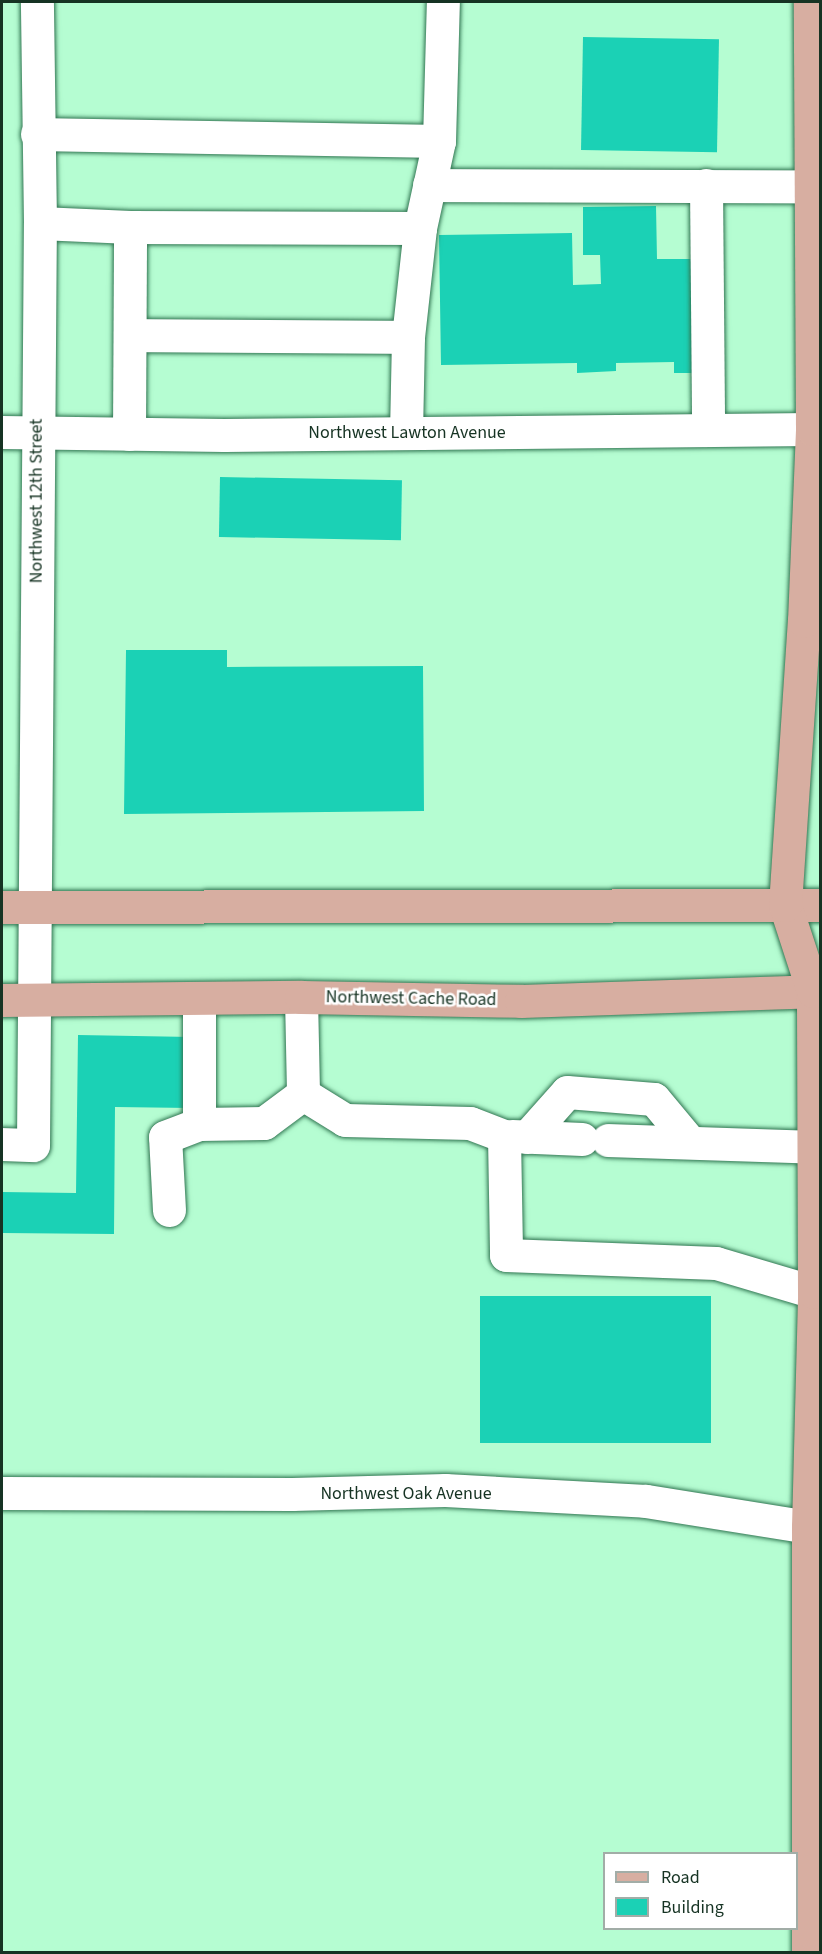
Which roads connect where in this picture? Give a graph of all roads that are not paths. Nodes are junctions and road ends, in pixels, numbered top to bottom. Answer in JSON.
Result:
{"nodes":[{"id":1,"x":37,"y":2,"type":"edge"},
{"id":2,"x":443,"y":2,"type":"edge"},
{"id":3,"x":810,"y":2,"type":"edge"},
{"id":4,"x":37,"y":134,"type":"junction"},
{"id":5,"x":439,"y":141,"type":"junction"},
{"id":6,"x":429,"y":185,"type":"junction"},
{"id":7,"x":706,"y":185,"type":"junction"},
{"id":8,"x":810,"y":186,"type":"junction"},
{"id":9,"x":40,"y":223,"type":"junction"},
{"id":10,"x":130,"y":226,"type":"junction"},
{"id":11,"x":420,"y":228,"type":"junction"},
{"id":12,"x":130,"y":335,"type":"junction"},
{"id":13,"x":408,"y":337,"type":"junction"},
{"id":14,"x":812,"y":429,"type":"junction"},
{"id":15,"x":708,"y":430,"type":"junction"},
{"id":16,"x":2,"y":432,"type":"edge"},
{"id":17,"x":37,"y":432,"type":"junction"},
{"id":18,"x":406,"y":433,"type":"junction"},
{"id":19,"x":129,"y":434,"type":"junction"},
{"id":20,"x":785,"y":905,"type":"junction"},
{"id":21,"x":820,"y":905,"type":"edge"},
{"id":22,"x":2,"y":907,"type":"edge"},
{"id":23,"x":36,"y":907,"type":"junction"},
{"id":24,"x":817,"y":991,"type":"edge"},
{"id":25,"x":301,"y":997,"type":"junction"},
{"id":26,"x":199,"y":998,"type":"junction"},
{"id":27,"x":2,"y":1000,"type":"edge"},
{"id":28,"x":36,"y":1000,"type":"junction"},
{"id":29,"x":303,"y":1094,"type":"junction"},
{"id":30,"x":200,"y":1124,"type":"junction"},
{"id":31,"x":515,"y":1136,"type":"junction"},
{"id":32,"x":689,"y":1141,"type":"junction"},
{"id":33,"x":2,"y":1144,"type":"edge"},
{"id":34,"x":814,"y":1147,"type":"junction"},
{"id":35,"x":169,"y":1210,"type":"dead end"},
{"id":36,"x":814,"y":1292,"type":"junction"},
{"id":37,"x":2,"y":1493,"type":"edge"},
{"id":38,"x":808,"y":1527,"type":"junction"},
{"id":39,"x":808,"y":1953,"type":"edge"}],
"edges":[{"from":1,"to":4,"type":"street","name":"Northwest 12th Street"},
{"from":2,"to":5,"type":"street"},
{"from":3,"to":8,"type":"main road"},
{"from":4,"to":5,"type":"street"},
{"from":4,"to":9,"type":"street","name":"Northwest 12th Street"},
{"from":5,"to":6,"type":"street"},
{"from":6,"to":7,"type":"street"},
{"from":6,"to":11,"type":"street"},
{"from":7,"to":8,"type":"street"},
{"from":7,"to":15,"type":"street"},
{"from":8,"to":14,"type":"main road"},
{"from":9,"to":10,"type":"street"},
{"from":9,"to":17,"type":"street","name":"Northwest 12th Street"},
{"from":10,"to":11,"type":"street"},
{"from":10,"to":12,"type":"street"},
{"from":11,"to":13,"type":"street"},
{"from":12,"to":13,"type":"street"},
{"from":12,"to":19,"type":"street"},
{"from":13,"to":18,"type":"street"},
{"from":14,"to":15,"type":"street","name":"Northwest Lawton Avenue"},
{"from":14,"to":20,"type":"main road"},
{"from":15,"to":18,"type":"street","name":"Northwest Lawton Avenue"},
{"from":16,"to":17,"type":"street","name":"Northwest Lawton Avenue"},
{"from":17,"to":19,"type":"street","name":"Northwest Lawton Avenue"},
{"from":17,"to":23,"type":"street","name":"Northwest 12th Street"},
{"from":18,"to":19,"type":"street","name":"Northwest Lawton Avenue"},
{"from":20,"to":21,"type":"main road"},
{"from":20,"to":23,"type":"main road"},
{"from":20,"to":24,"type":"main road"},
{"from":22,"to":23,"type":"main road"},
{"from":23,"to":28,"type":"street","name":"Northwest 12th Street"},
{"from":24,"to":25,"type":"main road","name":"Northwest Cache Road"},
{"from":24,"to":34,"type":"main road"},
{"from":25,"to":26,"type":"main road","name":"Northwest Cache Road"},
{"from":25,"to":29,"type":"street"},
{"from":26,"to":28,"type":"main road","name":"Northwest Cache Road"},
{"from":26,"to":30,"type":"street"},
{"from":27,"to":28,"type":"main road","name":"Northwest Cache Road"},
{"from":28,"to":33,"type":"street","name":"Northwest 12th Street"},
{"from":29,"to":30,"type":"street"},
{"from":29,"to":31,"type":"street"},
{"from":30,"to":35,"type":"street"},
{"from":31,"to":32,"type":"street"},
{"from":31,"to":32,"type":"street"},
{"from":31,"to":36,"type":"street"},
{"from":32,"to":34,"type":"street"},
{"from":34,"to":36,"type":"main road"},
{"from":36,"to":38,"type":"main road"},
{"from":37,"to":38,"type":"street","name":"Northwest Oak Avenue"},
{"from":38,"to":39,"type":"main road"}]}
